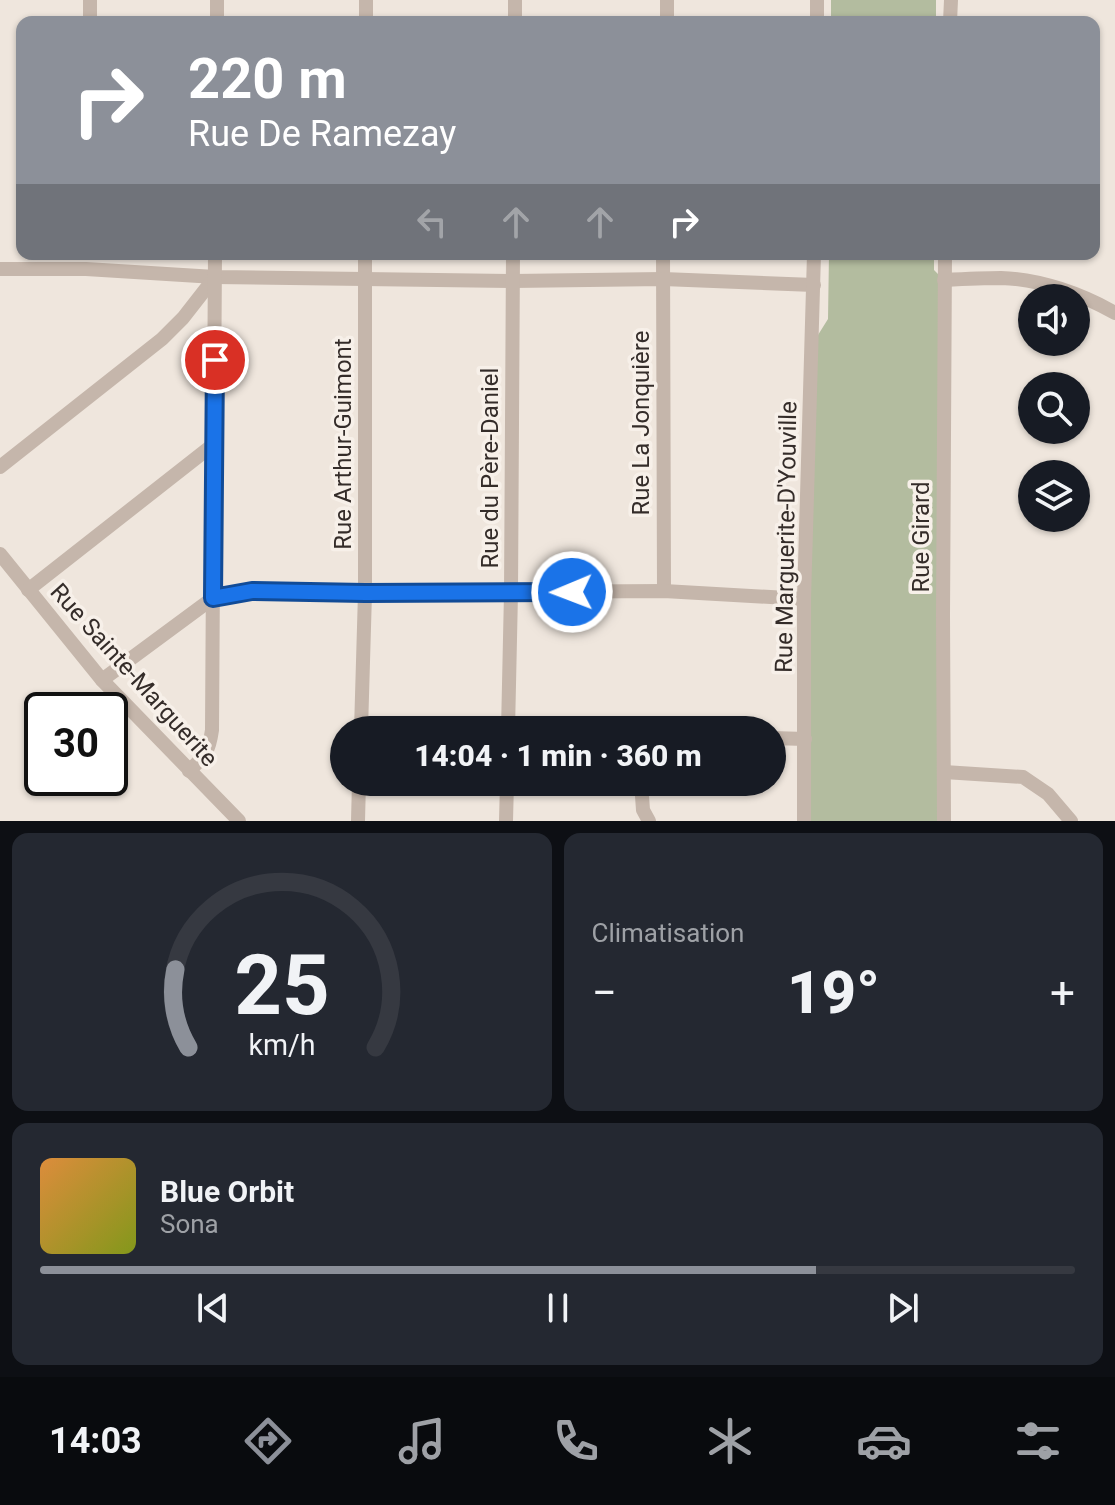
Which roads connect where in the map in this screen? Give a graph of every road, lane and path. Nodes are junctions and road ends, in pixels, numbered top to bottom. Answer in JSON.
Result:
{"nodes":[{"id":1,"x":215,"y":260,"type":"edge"},
{"id":2,"x":365,"y":260,"type":"edge"},
{"id":3,"x":513,"y":260,"type":"edge"},
{"id":4,"x":663,"y":260,"type":"edge"},
{"id":5,"x":814,"y":260,"type":"edge"},
{"id":6,"x":945,"y":260,"type":"edge"},
{"id":7,"x":86,"y":261,"type":"edge"},
{"id":8,"x":0,"y":269,"type":"edge"},
{"id":9,"x":215,"y":277,"type":"junction"},
{"id":10,"x":365,"y":278,"type":"junction"},
{"id":11,"x":663,"y":279,"type":"junction"},
{"id":12,"x":944,"y":280,"type":"junction"},
{"id":13,"x":513,"y":281,"type":"junction"},
{"id":14,"x":814,"y":285,"type":"junction"},
{"id":15,"x":1115,"y":313,"type":"edge"},
{"id":16,"x":214,"y":444,"type":"junction"},
{"id":17,"x":0,"y":467,"type":"edge"},
{"id":18,"x":0,"y":554,"type":"edge"},
{"id":19,"x":28,"y":590,"type":"junction"},
{"id":20,"x":664,"y":591,"type":"junction"},
{"id":21,"x":365,"y":593,"type":"junction"},
{"id":22,"x":511,"y":593,"type":"junction"},
{"id":23,"x":213,"y":598,"type":"junction"},
{"id":24,"x":804,"y":599,"type":"junction"},
{"id":25,"x":102,"y":680,"type":"junction"},
{"id":26,"x":361,"y":716,"type":"edge"},
{"id":27,"x":508,"y":716,"type":"edge"},
{"id":28,"x":786,"y":738,"type":"edge"},
{"id":29,"x":805,"y":739,"type":"junction"},
{"id":30,"x":189,"y":771,"type":"junction"},
{"id":31,"x":944,"y":772,"type":"junction"},
{"id":32,"x":359,"y":796,"type":"edge"},
{"id":33,"x":507,"y":796,"type":"edge"},
{"id":34,"x":642,"y":796,"type":"edge"},
{"id":35,"x":239,"y":821,"type":"edge"},
{"id":36,"x":358,"y":821,"type":"edge"},
{"id":37,"x":506,"y":821,"type":"edge"},
{"id":38,"x":649,"y":821,"type":"edge"},
{"id":39,"x":804,"y":821,"type":"edge"},
{"id":40,"x":944,"y":821,"type":"edge"},
{"id":41,"x":1071,"y":821,"type":"edge"}],
"edges":[{"from":1,"to":9,"type":"street"},
{"from":2,"to":10,"type":"street","name":"Rue Arthur-Guimont"},
{"from":3,"to":13,"type":"street","name":"Rue du Père-Daniel"},
{"from":4,"to":11,"type":"street","name":"Rue La Jonquière"},
{"from":5,"to":14,"type":"street","name":"Rue Marguerite-D'Youville"},
{"from":6,"to":12,"type":"street","name":"Rue Girard"},
{"from":7,"to":8,"type":"street"},
{"from":7,"to":9,"type":"street"},
{"from":9,"to":10,"type":"street"},
{"from":9,"to":16,"type":"street"},
{"from":9,"to":17,"type":"street"},
{"from":10,"to":13,"type":"street"},
{"from":10,"to":21,"type":"street","name":"Rue Arthur-Guimont"},
{"from":11,"to":13,"type":"street"},
{"from":11,"to":14,"type":"street"},
{"from":11,"to":20,"type":"street","name":"Rue La Jonquière"},
{"from":12,"to":15,"type":"street"},
{"from":12,"to":31,"type":"street","name":"Rue Girard"},
{"from":13,"to":22,"type":"street","name":"Rue du Père-Daniel"},
{"from":14,"to":24,"type":"street","name":"Rue Marguerite-D'Youville"},
{"from":16,"to":19,"type":"street"},
{"from":16,"to":23,"type":"street"},
{"from":18,"to":19,"type":"street","name":"Rue Sainte-Marguerite"},
{"from":19,"to":25,"type":"street","name":"Rue Sainte-Marguerite"},
{"from":20,"to":22,"type":"street"},
{"from":20,"to":24,"type":"street"},
{"from":21,"to":22,"type":"street"},
{"from":21,"to":23,"type":"street"},
{"from":21,"to":26,"type":"street","name":"Rue Arthur-Guimont"},
{"from":22,"to":27,"type":"street","name":"Rue du Père-Daniel"},
{"from":23,"to":25,"type":"street"},
{"from":23,"to":30,"type":"street"},
{"from":24,"to":29,"type":"street","name":"Rue Marguerite-D'Youville"},
{"from":25,"to":30,"type":"street","name":"Rue Sainte-Marguerite"},
{"from":28,"to":29,"type":"street"},
{"from":29,"to":39,"type":"street","name":"Rue Marguerite-D'Youville"},
{"from":30,"to":35,"type":"street","name":"Rue Sainte-Marguerite"},
{"from":31,"to":40,"type":"street","name":"Rue Girard"},
{"from":31,"to":41,"type":"street"},
{"from":32,"to":36,"type":"street"},
{"from":33,"to":37,"type":"street"},
{"from":34,"to":38,"type":"street"}]}
